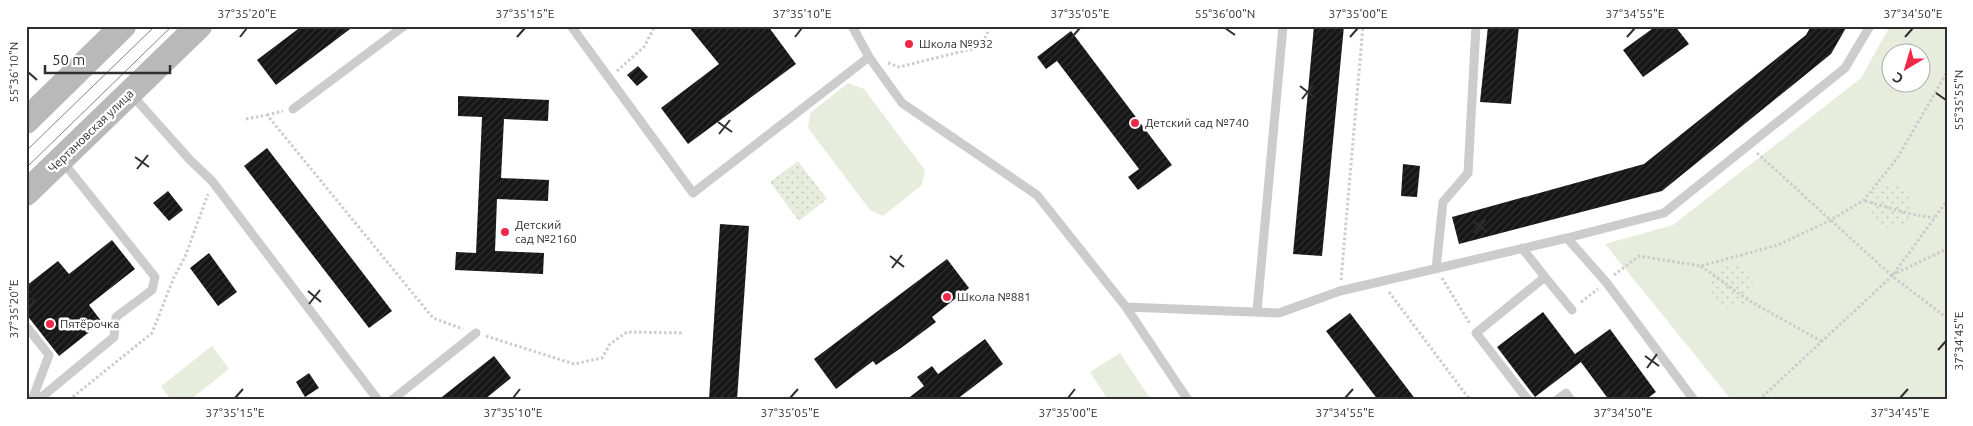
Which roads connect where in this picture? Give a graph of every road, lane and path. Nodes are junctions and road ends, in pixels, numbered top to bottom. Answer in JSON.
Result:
{"nodes":[{"id":1,"x":199,"y":26,"type":"edge"},
{"id":2,"x":404,"y":26,"type":"edge"},
{"id":3,"x":571,"y":26,"type":"edge"},
{"id":4,"x":655,"y":26,"type":"edge"},
{"id":5,"x":852,"y":26,"type":"edge"},
{"id":6,"x":1283,"y":26,"type":"edge"},
{"id":7,"x":1364,"y":26,"type":"edge"},
{"id":8,"x":1476,"y":26,"type":"edge"},
{"id":9,"x":1870,"y":26,"type":"edge"},
{"id":10,"x":120,"y":28,"type":"edge"},
{"id":11,"x":988,"y":32,"type":"dead end"},
{"id":12,"x":869,"y":57,"type":"junction"},
{"id":13,"x":1946,"y":75,"type":"edge"},
{"id":14,"x":609,"y":78,"type":"junction"},
{"id":15,"x":130,"y":93,"type":"junction"},
{"id":16,"x":293,"y":109,"type":"dead end"},
{"id":17,"x":246,"y":118,"type":"dead end"},
{"id":18,"x":26,"y":122,"type":"edge"},
{"id":19,"x":1748,"y":146,"type":"junction"},
{"id":20,"x":61,"y":160,"type":"junction"},
{"id":21,"x":212,"y":181,"type":"junction"},
{"id":22,"x":26,"y":193,"type":"edge"},
{"id":23,"x":1864,"y":200,"type":"junction"},
{"id":24,"x":1947,"y":201,"type":"edge"},
{"id":25,"x":1934,"y":218,"type":"junction"},
{"id":26,"x":1829,"y":220,"type":"junction"},
{"id":27,"x":1567,"y":238,"type":"junction"},
{"id":28,"x":1522,"y":248,"type":"junction"},
{"id":29,"x":1947,"y":249,"type":"edge"},
{"id":30,"x":1701,"y":266,"type":"junction"},
{"id":31,"x":1436,"y":269,"type":"junction"},
{"id":32,"x":1892,"y":276,"type":"junction"},
{"id":33,"x":1545,"y":277,"type":"junction"},
{"id":34,"x":1381,"y":281,"type":"junction"},
{"id":35,"x":1606,"y":282,"type":"junction"},
{"id":36,"x":1340,"y":291,"type":"junction"},
{"id":37,"x":1126,"y":307,"type":"junction"},
{"id":38,"x":1572,"y":310,"type":"joint"},
{"id":39,"x":1257,"y":311,"type":"junction"},
{"id":40,"x":1947,"y":318,"type":"edge"},
{"id":41,"x":26,"y":326,"type":"edge"},
{"id":42,"x":476,"y":333,"type":"junction"},
{"id":43,"x":684,"y":333,"type":"dead end"},
{"id":44,"x":1476,"y":333,"type":"junction"},
{"id":45,"x":1821,"y":341,"type":"junction"},
{"id":46,"x":32,"y":400,"type":"edge"},
{"id":47,"x":38,"y":400,"type":"edge"},
{"id":48,"x":69,"y":400,"type":"edge"},
{"id":49,"x":101,"y":400,"type":"edge"},
{"id":50,"x":109,"y":400,"type":"edge"},
{"id":51,"x":378,"y":400,"type":"edge"},
{"id":52,"x":392,"y":400,"type":"edge"},
{"id":53,"x":1188,"y":400,"type":"edge"},
{"id":54,"x":1470,"y":400,"type":"edge"},
{"id":55,"x":1528,"y":400,"type":"edge"},
{"id":56,"x":1557,"y":400,"type":"edge"},
{"id":57,"x":1571,"y":400,"type":"edge"},
{"id":58,"x":1694,"y":400,"type":"edge"},
{"id":59,"x":1759,"y":400,"type":"edge"}],
"edges":[{"from":1,"to":15,"type":"main road","name":"Чертановская улица"},
{"from":2,"to":16,"type":"lane"},
{"from":3,"to":14,"type":"lane"},
{"from":4,"to":14,"type":"path"},
{"from":5,"to":12,"type":"lane"},
{"from":6,"to":39,"type":"lane"},
{"from":7,"to":36,"type":"path"},
{"from":8,"to":31,"type":"lane"},
{"from":9,"to":19,"type":"lane"},
{"from":10,"to":18,"type":"main road"},
{"from":11,"to":12,"type":"path"},
{"from":12,"to":14,"type":"lane"},
{"from":12,"to":37,"type":"lane"},
{"from":13,"to":23,"type":"path"},
{"from":15,"to":20,"type":"main road","name":"Чертановская улица"},
{"from":15,"to":21,"type":"lane"},
{"from":17,"to":42,"type":"path"},
{"from":19,"to":26,"type":"path"},
{"from":19,"to":27,"type":"lane"},
{"from":20,"to":22,"type":"main road","name":"Чертановская улица"},
{"from":20,"to":47,"type":"lane"},
{"from":21,"to":48,"type":"path"},
{"from":21,"to":51,"type":"lane"},
{"from":23,"to":25,"type":"path"},
{"from":23,"to":26,"type":"path"},
{"from":24,"to":25,"type":"path"},
{"from":25,"to":32,"type":"path"},
{"from":26,"to":30,"type":"path"},
{"from":26,"to":32,"type":"path"},
{"from":27,"to":28,"type":"lane"},
{"from":27,"to":35,"type":"lane"},
{"from":28,"to":31,"type":"lane"},
{"from":28,"to":33,"type":"lane"},
{"from":29,"to":32,"type":"path"},
{"from":30,"to":35,"type":"path"},
{"from":30,"to":45,"type":"path"},
{"from":31,"to":34,"type":"lane"},
{"from":31,"to":44,"type":"path"},
{"from":32,"to":40,"type":"path"},
{"from":32,"to":45,"type":"path"},
{"from":33,"to":38,"type":"lane"},
{"from":33,"to":44,"type":"lane"},
{"from":34,"to":36,"type":"lane"},
{"from":34,"to":54,"type":"path"},
{"from":35,"to":38,"type":"path"},
{"from":35,"to":58,"type":"lane"},
{"from":36,"to":39,"type":"lane"},
{"from":37,"to":39,"type":"lane"},
{"from":37,"to":53,"type":"lane"},
{"from":41,"to":46,"type":"lane"},
{"from":42,"to":43,"type":"path"},
{"from":42,"to":52,"type":"lane"},
{"from":44,"to":55,"type":"lane"},
{"from":45,"to":59,"type":"path"},
{"from":49,"to":50,"type":"path"},
{"from":56,"to":57,"type":"lane"}]}
